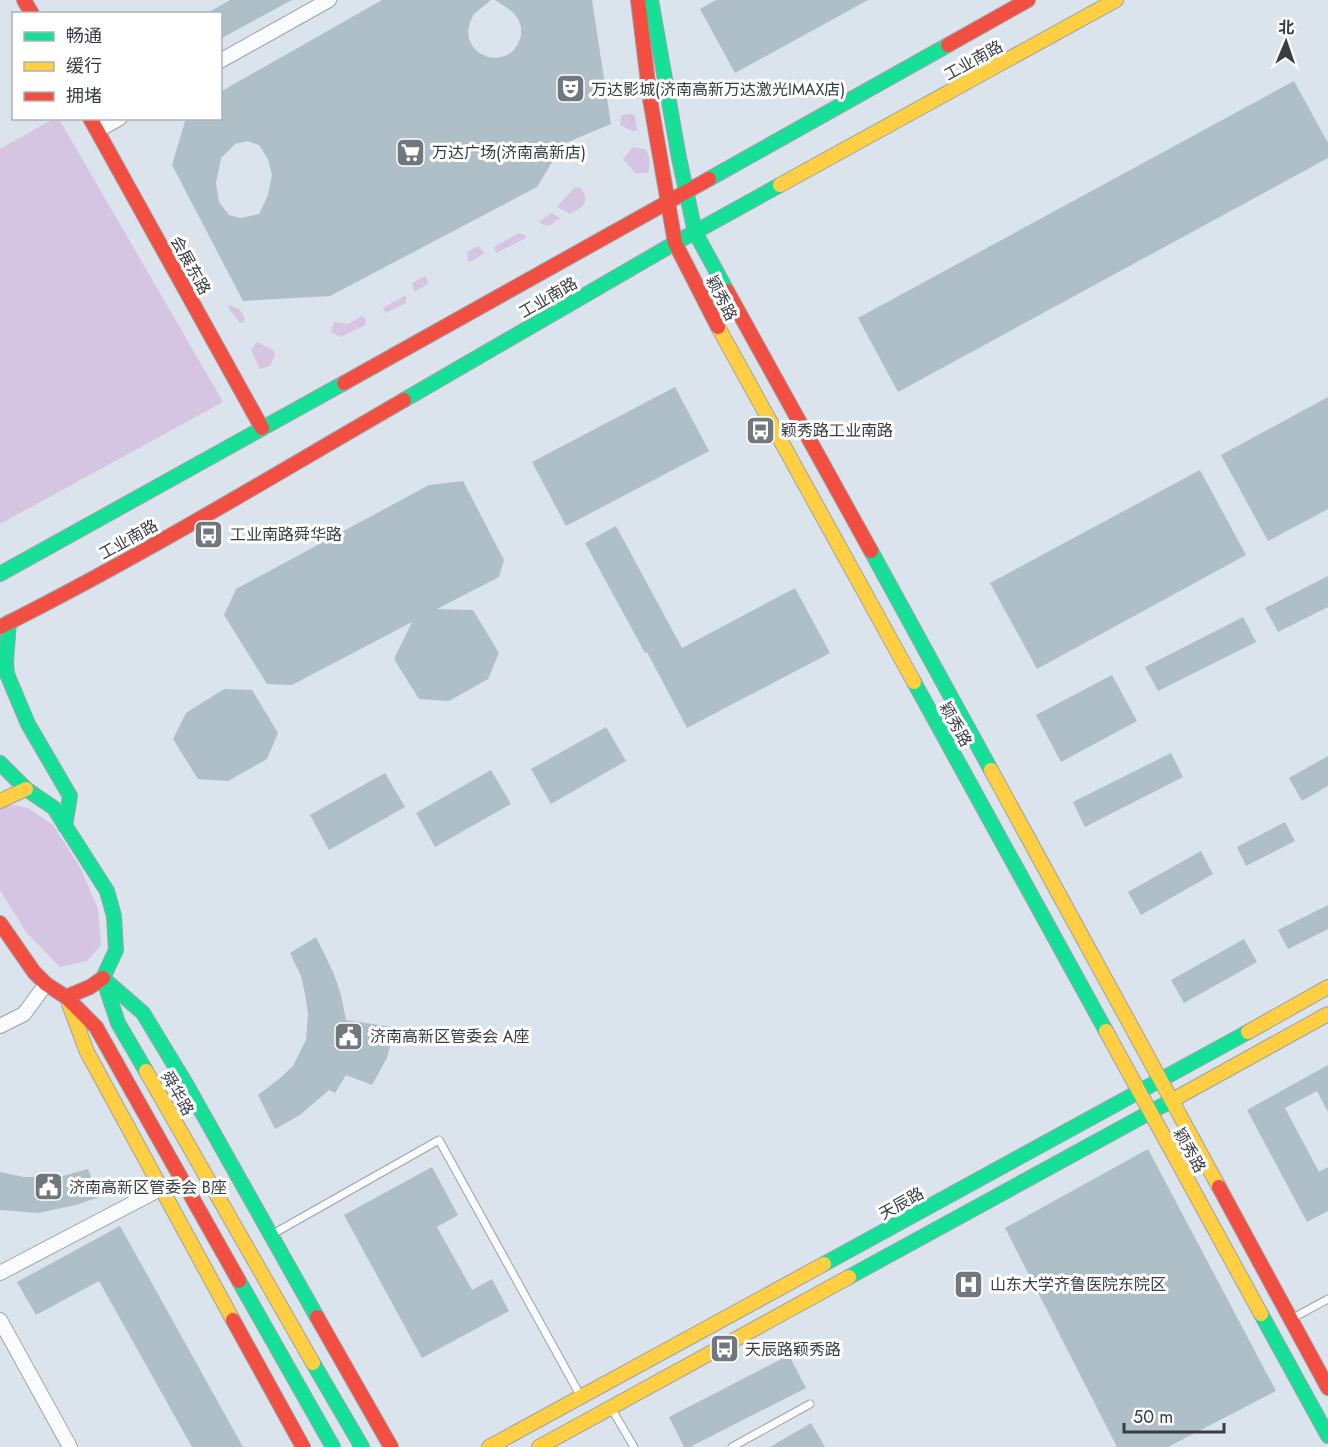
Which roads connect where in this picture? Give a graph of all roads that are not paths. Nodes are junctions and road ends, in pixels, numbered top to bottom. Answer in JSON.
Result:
{"nodes":[{"id":1,"x":329,"y":0,"type":"edge"},
{"id":2,"x":638,"y":0,"type":"edge"},
{"id":3,"x":651,"y":0,"type":"edge"},
{"id":4,"x":1028,"y":0,"type":"edge"},
{"id":5,"x":1116,"y":0,"type":"edge"},
{"id":6,"x":222,"y":61,"type":"edge"},
{"id":7,"x":91,"y":120,"type":"edge"},
{"id":8,"x":116,"y":120,"type":"edge"},
{"id":9,"x":97,"y":131,"type":"junction"},
{"id":10,"x":687,"y":192,"type":"junction"},
{"id":11,"x":667,"y":203,"type":"junction"},
{"id":12,"x":695,"y":232,"type":"junction"},
{"id":13,"x":675,"y":243,"type":"junction"},
{"id":14,"x":262,"y":428,"type":"junction"},
{"id":15,"x":0,"y":574,"type":"edge"},
{"id":16,"x":4,"y":624,"type":"edge"},
{"id":17,"x":0,"y":763,"type":"edge"},
{"id":18,"x":26,"y":789,"type":"junction"},
{"id":19,"x":0,"y":801,"type":"edge"},
{"id":20,"x":65,"y":826,"type":"junction"},
{"id":21,"x":0,"y":923,"type":"edge"},
{"id":22,"x":103,"y":978,"type":"junction"},
{"id":23,"x":46,"y":984,"type":"junction"},
{"id":24,"x":1328,"y":987,"type":"edge"},
{"id":25,"x":66,"y":997,"type":"junction"},
{"id":26,"x":1328,"y":1014,"type":"edge"},
{"id":27,"x":0,"y":1026,"type":"edge"},
{"id":28,"x":1160,"y":1081,"type":"junction"},
{"id":29,"x":1139,"y":1092,"type":"junction"},
{"id":30,"x":1171,"y":1101,"type":"junction"},
{"id":31,"x":1150,"y":1113,"type":"junction"},
{"id":32,"x":162,"y":1188,"type":"junction"},
{"id":33,"x":272,"y":1235,"type":"junction"},
{"id":34,"x":0,"y":1273,"type":"edge"},
{"id":35,"x":1328,"y":1299,"type":"edge"},
{"id":36,"x":1290,"y":1319,"type":"junction"},
{"id":37,"x":0,"y":1320,"type":"edge"},
{"id":38,"x":1328,"y":1388,"type":"edge"},
{"id":39,"x":582,"y":1398,"type":"junction"},
{"id":40,"x":810,"y":1404,"type":"dead end"},
{"id":41,"x":611,"y":1408,"type":"junction"},
{"id":42,"x":1328,"y":1436,"type":"edge"},
{"id":43,"x":70,"y":1447,"type":"edge"},
{"id":44,"x":303,"y":1447,"type":"edge"},
{"id":45,"x":333,"y":1447,"type":"edge"},
{"id":46,"x":362,"y":1447,"type":"edge"},
{"id":47,"x":391,"y":1447,"type":"edge"},
{"id":48,"x":489,"y":1447,"type":"edge"},
{"id":49,"x":539,"y":1447,"type":"edge"},
{"id":50,"x":634,"y":1447,"type":"edge"},
{"id":51,"x":732,"y":1447,"type":"edge"}],
"edges":[{"from":1,"to":6,"type":"street"},
{"from":2,"to":11,"type":"main road","name":"颖秀路"},
{"from":3,"to":10,"type":"main road","name":"颖秀路"},
{"from":4,"to":10,"type":"main road","name":"工业南路"},
{"from":5,"to":12,"type":"main road","name":"工业南路"},
{"from":7,"to":9,"type":"main road","name":"会展东路"},
{"from":8,"to":9,"type":"street"},
{"from":9,"to":14,"type":"main road","name":"会展东路"},
{"from":10,"to":11,"type":"main road","name":"工业南路"},
{"from":10,"to":12,"type":"main road","name":"颖秀路"},
{"from":11,"to":13,"type":"main road","name":"颖秀路"},
{"from":11,"to":14,"type":"main road","name":"工业南路"},
{"from":12,"to":13,"type":"main road","name":"工业南路"},
{"from":12,"to":28,"type":"main road","name":"颖秀路"},
{"from":13,"to":16,"type":"main road","name":"工业南路"},
{"from":13,"to":29,"type":"main road","name":"颖秀路"},
{"from":14,"to":15,"type":"main road","name":"工业南路"},
{"from":16,"to":20,"type":"main road"},
{"from":17,"to":18,"type":"main road"},
{"from":18,"to":19,"type":"main road"},
{"from":18,"to":20,"type":"main road"},
{"from":20,"to":22,"type":"main road"},
{"from":21,"to":23,"type":"main road"},
{"from":22,"to":25,"type":"main road"},
{"from":22,"to":33,"type":"main road"},
{"from":22,"to":46,"type":"main road","name":"舜华路"},
{"from":23,"to":25,"type":"main road"},
{"from":23,"to":27,"type":"street"},
{"from":24,"to":28,"type":"main road","name":"天辰路"},
{"from":25,"to":32,"type":"main road"},
{"from":25,"to":45,"type":"main road"},
{"from":26,"to":30,"type":"main road"},
{"from":28,"to":29,"type":"main road","name":"天辰路"},
{"from":28,"to":30,"type":"main road","name":"颖秀路"},
{"from":29,"to":31,"type":"main road","name":"颖秀路"},
{"from":29,"to":39,"type":"main road","name":"天辰路"},
{"from":30,"to":31,"type":"main road"},
{"from":30,"to":36,"type":"main road","name":"颖秀路"},
{"from":31,"to":41,"type":"main road"},
{"from":31,"to":42,"type":"main road","name":"颖秀路"},
{"from":32,"to":34,"type":"street"},
{"from":32,"to":44,"type":"main road"},
{"from":33,"to":39,"type":"lane"},
{"from":33,"to":47,"type":"main road"},
{"from":35,"to":36,"type":"lane"},
{"from":36,"to":38,"type":"main road","name":"颖秀路"},
{"from":37,"to":43,"type":"street"},
{"from":39,"to":48,"type":"main road","name":"天辰路"},
{"from":40,"to":51,"type":"lane"},
{"from":41,"to":49,"type":"main road"},
{"from":41,"to":50,"type":"lane"}]}
